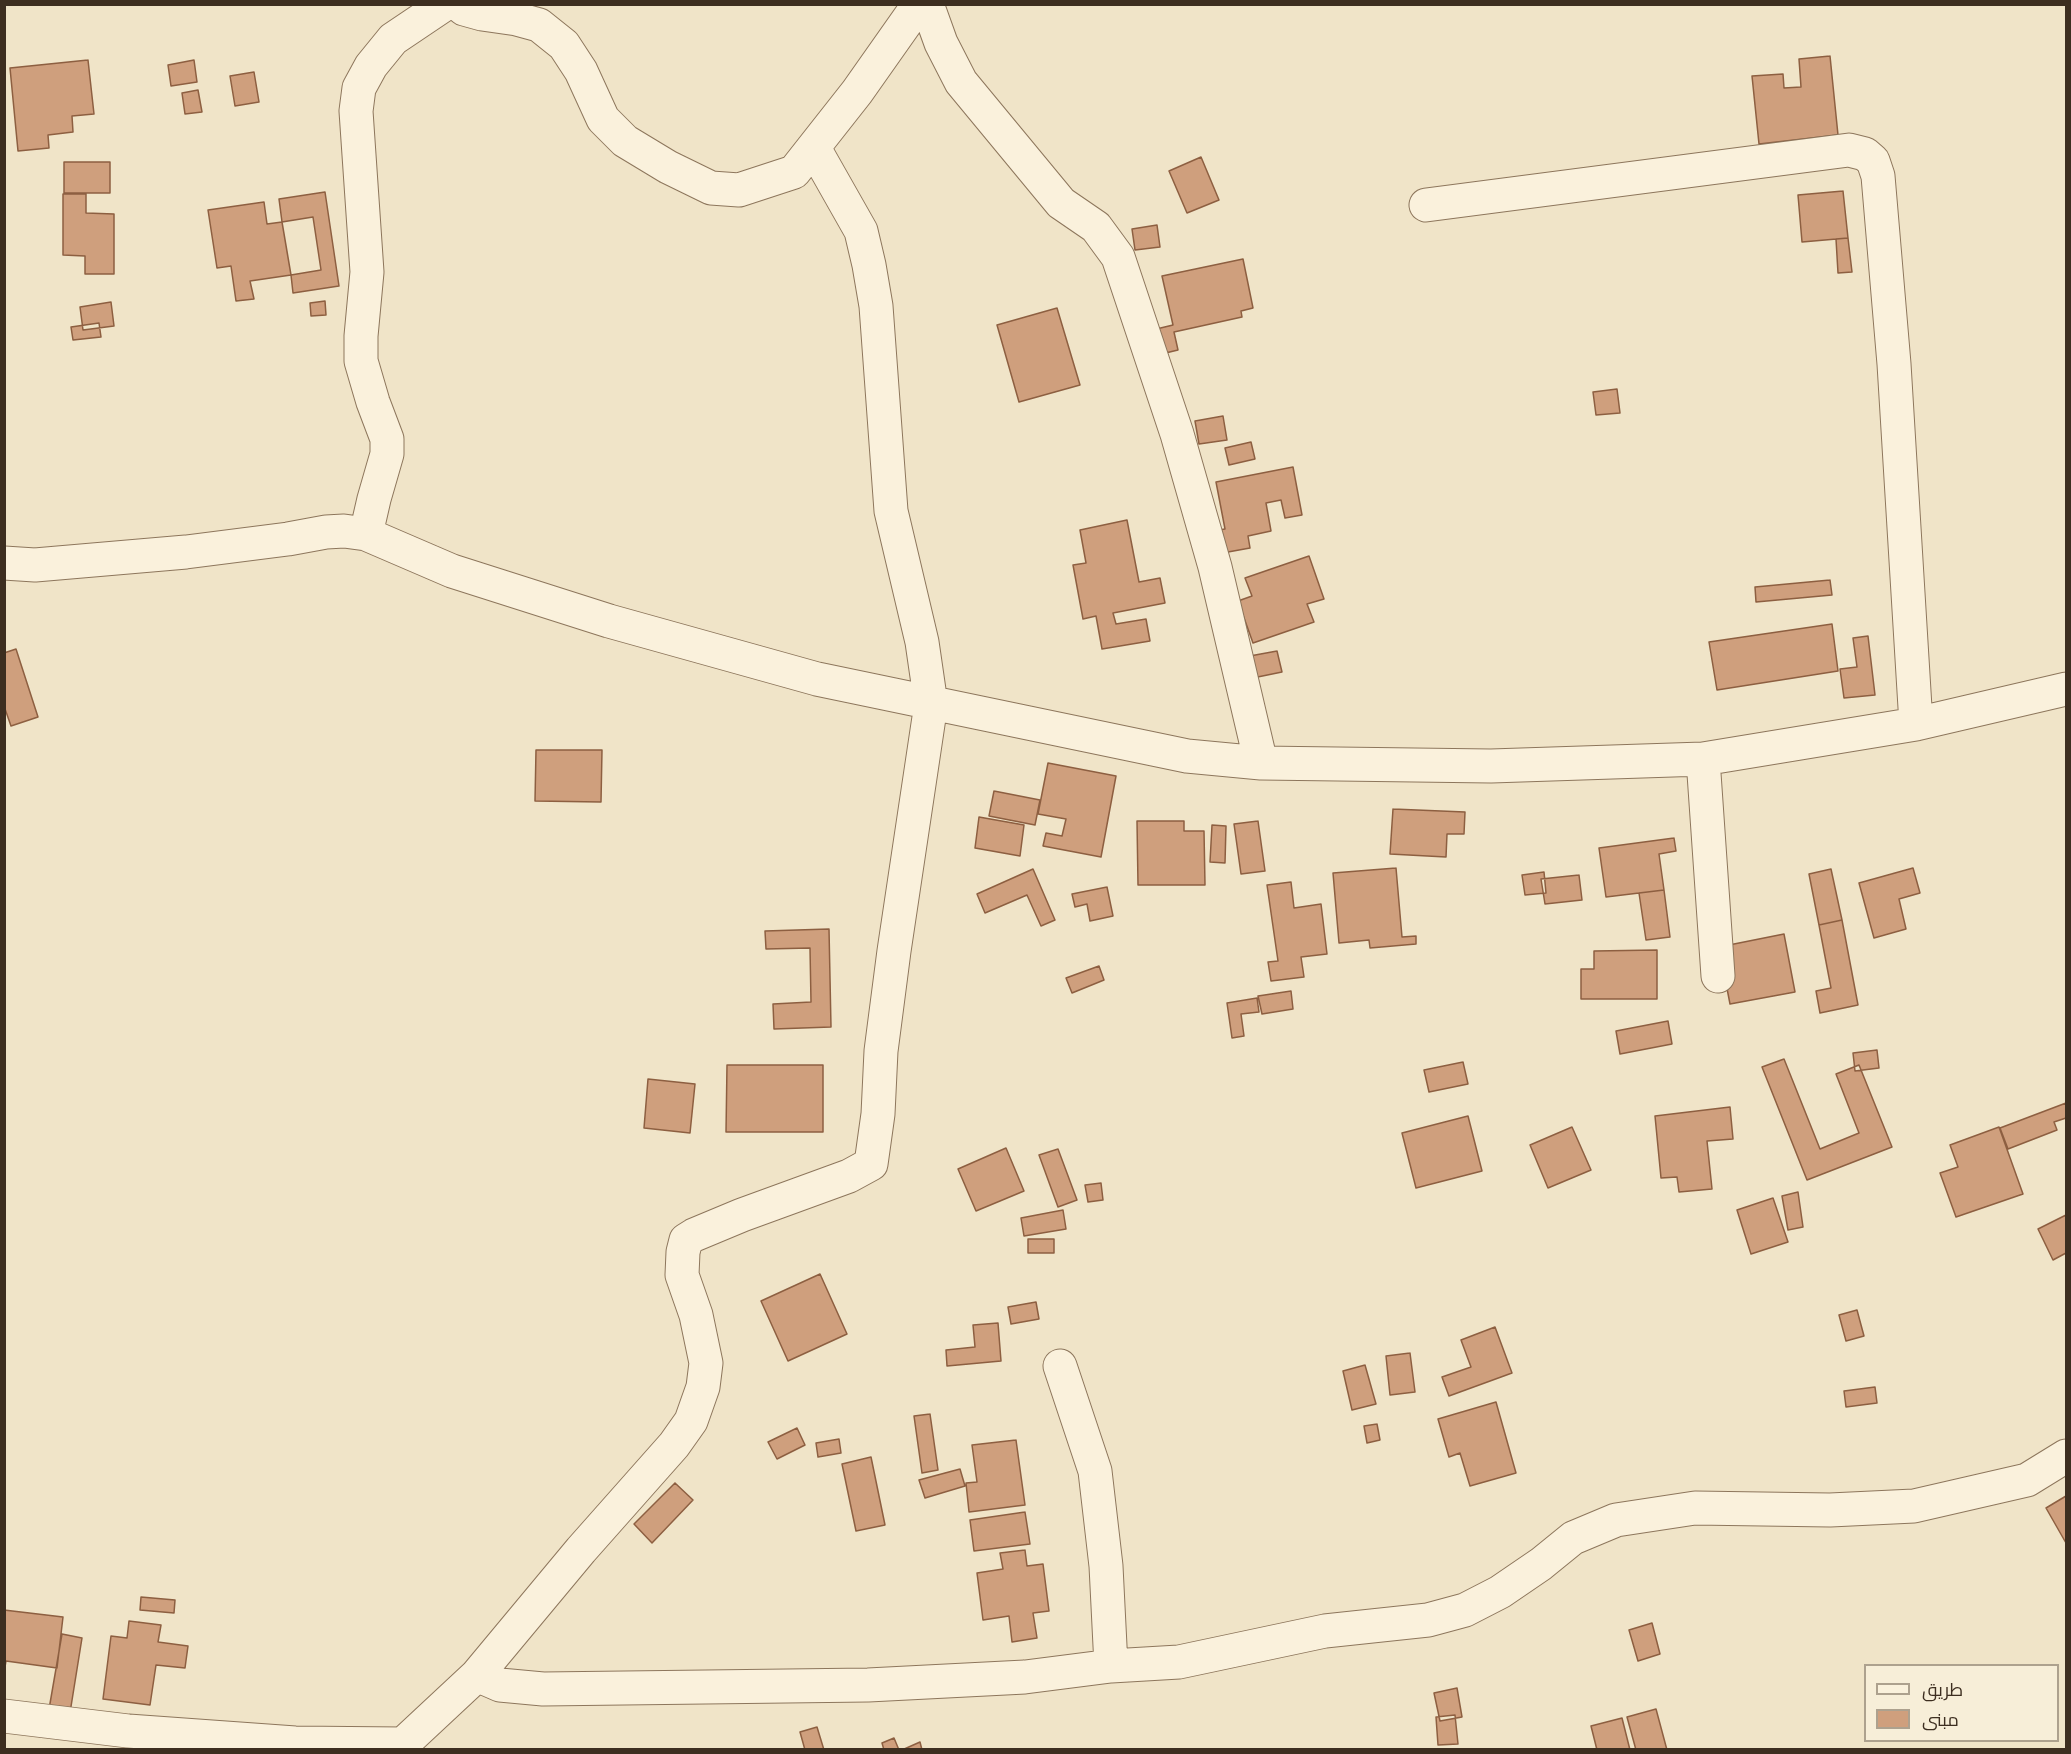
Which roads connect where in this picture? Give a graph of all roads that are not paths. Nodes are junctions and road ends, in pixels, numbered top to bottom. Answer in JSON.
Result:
{"nodes":[{"id":1,"x":445,"y":4,"type":"edge"},
{"id":2,"x":458,"y":4,"type":"edge"},
{"id":3,"x":919,"y":4,"type":"edge"},
{"id":4,"x":927,"y":4,"type":"edge"},
{"id":5,"x":814,"y":148,"type":"junction"},
{"id":6,"x":1426,"y":205,"type":"dead end"},
{"id":7,"x":366,"y":534,"type":"junction"},
{"id":8,"x":4,"y":563,"type":"edge"},
{"id":9,"x":2067,"y":689,"type":"edge"},
{"id":10,"x":931,"y":704,"type":"junction"},
{"id":11,"x":1916,"y":724,"type":"junction"},
{"id":12,"x":1703,"y":759,"type":"junction"},
{"id":13,"x":1261,"y":763,"type":"junction"},
{"id":14,"x":1718,"y":976,"type":"dead end"},
{"id":15,"x":1060,"y":1366,"type":"dead end"},
{"id":16,"x":2067,"y":1456,"type":"edge"},
{"id":17,"x":1111,"y":1666,"type":"junction"},
{"id":18,"x":477,"y":1675,"type":"junction"},
{"id":19,"x":4,"y":1716,"type":"edge"},
{"id":20,"x":402,"y":1747,"type":"edge"}],
"edges":[{"from":1,"to":7,"type":"street"},
{"from":2,"to":5,"type":"street"},
{"from":3,"to":5,"type":"street"},
{"from":4,"to":13,"type":"street"},
{"from":5,"to":10,"type":"street"},
{"from":6,"to":11,"type":"street"},
{"from":7,"to":8,"type":"street"},
{"from":7,"to":10,"type":"street"},
{"from":9,"to":11,"type":"street"},
{"from":10,"to":13,"type":"street"},
{"from":10,"to":18,"type":"street"},
{"from":11,"to":12,"type":"street"},
{"from":12,"to":13,"type":"street"},
{"from":12,"to":14,"type":"street"},
{"from":15,"to":17,"type":"street"},
{"from":16,"to":17,"type":"street"},
{"from":17,"to":18,"type":"street"},
{"from":18,"to":20,"type":"street"},
{"from":19,"to":20,"type":"street"}]}
